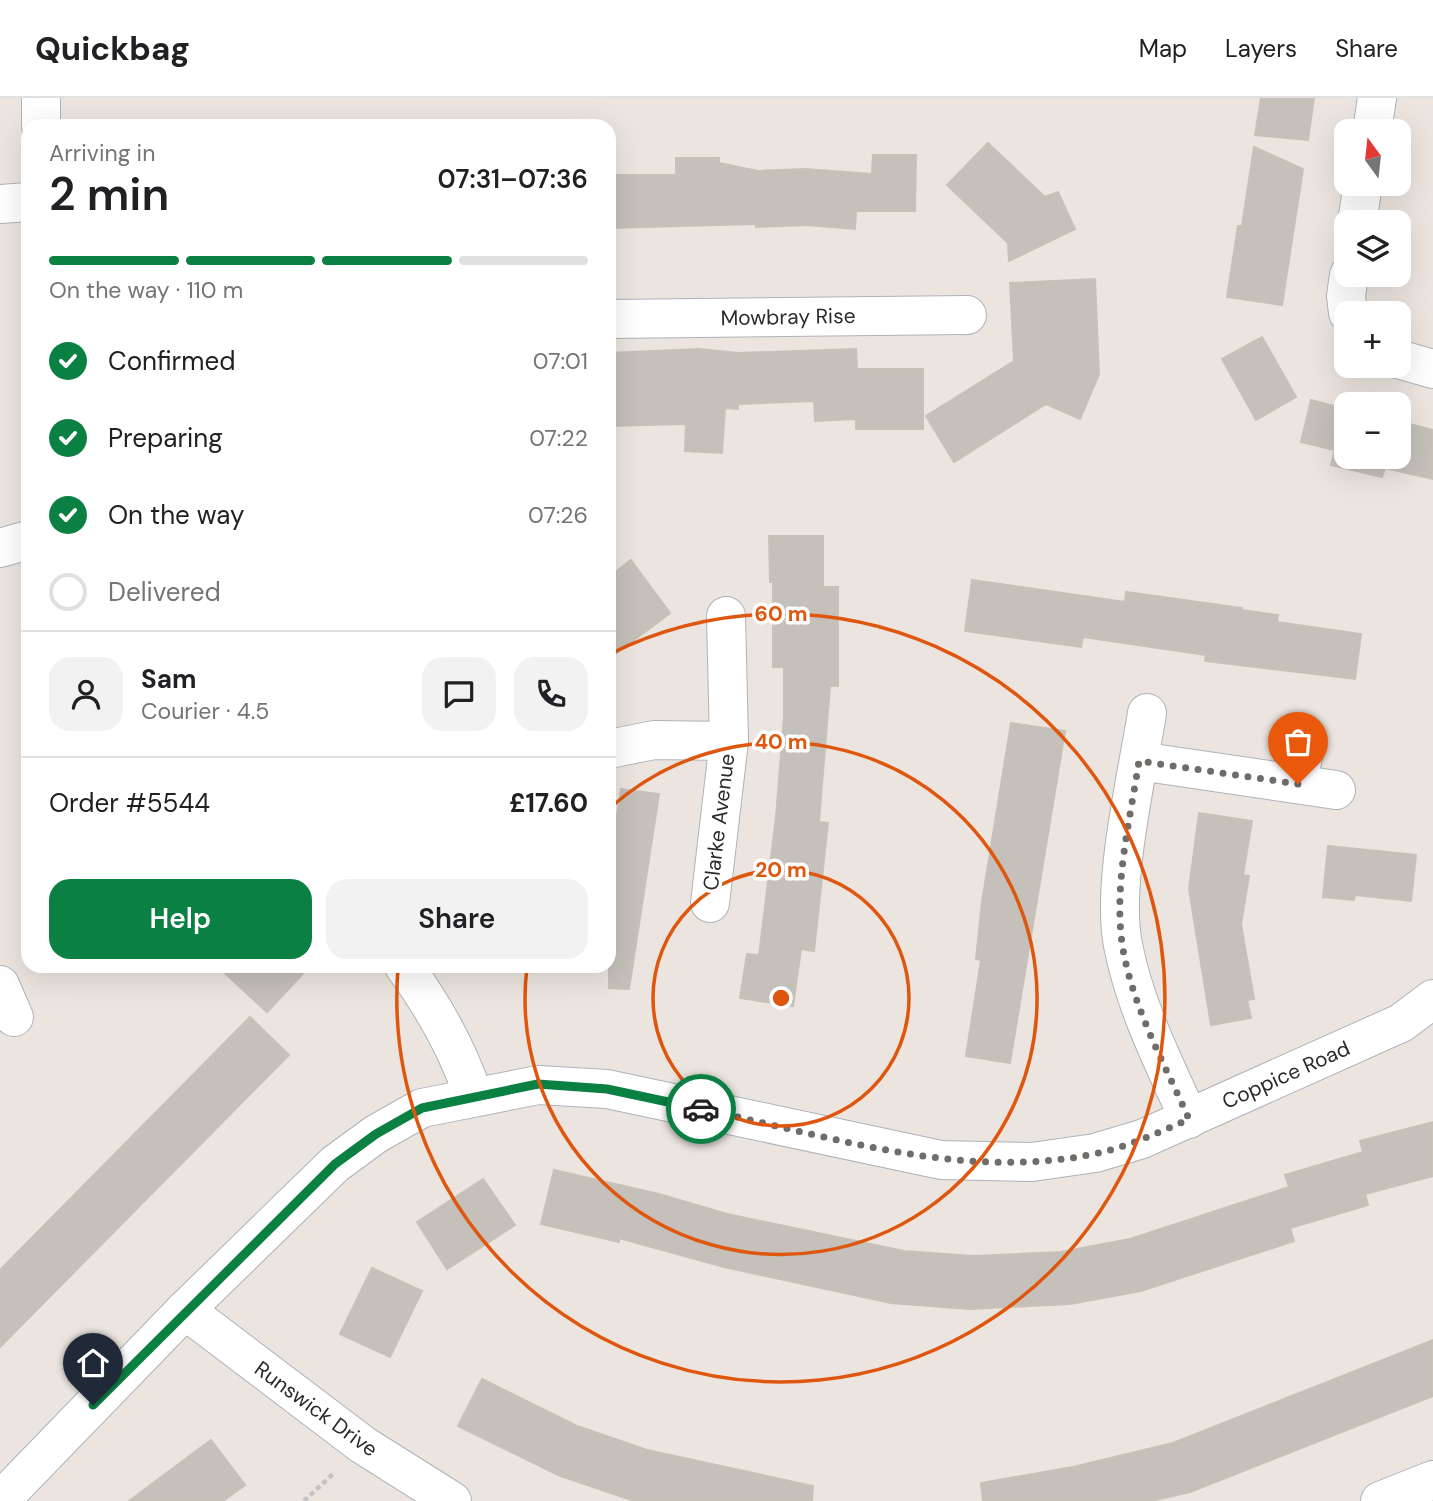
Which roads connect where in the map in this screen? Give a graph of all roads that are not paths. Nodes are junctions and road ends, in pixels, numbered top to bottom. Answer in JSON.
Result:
{"nodes":[{"id":1,"x":41,"y":98,"type":"edge"},
{"id":2,"x":1377,"y":98,"type":"edge"},
{"id":3,"x":41,"y":119,"type":"edge"},
{"id":4,"x":1373,"y":119,"type":"edge"},
{"id":5,"x":21,"y":202,"type":"edge"},
{"id":6,"x":0,"y":204,"type":"edge"},
{"id":7,"x":967,"y":315,"type":"dead end"},
{"id":8,"x":616,"y":319,"type":"edge"},
{"id":9,"x":1411,"y":363,"type":"edge"},
{"id":10,"x":1433,"y":369,"type":"edge"},
{"id":11,"x":21,"y":542,"type":"edge"},
{"id":12,"x":0,"y":548,"type":"edge"},
{"id":13,"x":726,"y":616,"type":"dead end"},
{"id":14,"x":1147,"y":713,"type":"dead end"},
{"id":15,"x":1306,"y":739,"type":"dead end"},
{"id":16,"x":729,"y":741,"type":"junction"},
{"id":17,"x":616,"y":748,"type":"edge"},
{"id":18,"x":1139,"y":761,"type":"junction"},
{"id":19,"x":1298,"y":784,"type":"junction"},
{"id":20,"x":1336,"y":790,"type":"dead end"},
{"id":21,"x":710,"y":903,"type":"dead end"},
{"id":22,"x":409,"y":973,"type":"edge"},
{"id":23,"x":1433,"y":999,"type":"edge"},
{"id":24,"x":473,"y":1096,"type":"junction"},
{"id":25,"x":1189,"y":1119,"type":"junction"},
{"id":26,"x":185,"y":1310,"type":"junction"},
{"id":27,"x":1433,"y":1480,"type":"edge"},
{"id":28,"x":0,"y":1501,"type":"edge"},
{"id":29,"x":452,"y":1501,"type":"edge"},
{"id":30,"x":1380,"y":1501,"type":"edge"}],
"edges":[{"from":1,"to":3,"type":"street"},
{"from":2,"to":4,"type":"street"},
{"from":5,"to":6,"type":"street"},
{"from":7,"to":8,"type":"street","name":"Mowbray Rise"},
{"from":9,"to":10,"type":"street"},
{"from":11,"to":12,"type":"street"},
{"from":13,"to":16,"type":"street","name":"Clarke Avenue"},
{"from":14,"to":18,"type":"street"},
{"from":15,"to":19,"type":"street"},
{"from":16,"to":17,"type":"street","name":"Clarke Avenue"},
{"from":16,"to":21,"type":"street","name":"Clarke Avenue"},
{"from":18,"to":19,"type":"street"},
{"from":18,"to":25,"type":"street"},
{"from":19,"to":20,"type":"street"},
{"from":22,"to":24,"type":"street"},
{"from":23,"to":25,"type":"street","name":"Coppice Road"},
{"from":24,"to":25,"type":"street","name":"Coppice Road"},
{"from":24,"to":26,"type":"street","name":"Coppice Road"},
{"from":26,"to":28,"type":"street","name":"Coppice Road"},
{"from":26,"to":29,"type":"street","name":"Runswick Drive"},
{"from":27,"to":30,"type":"street"}]}
